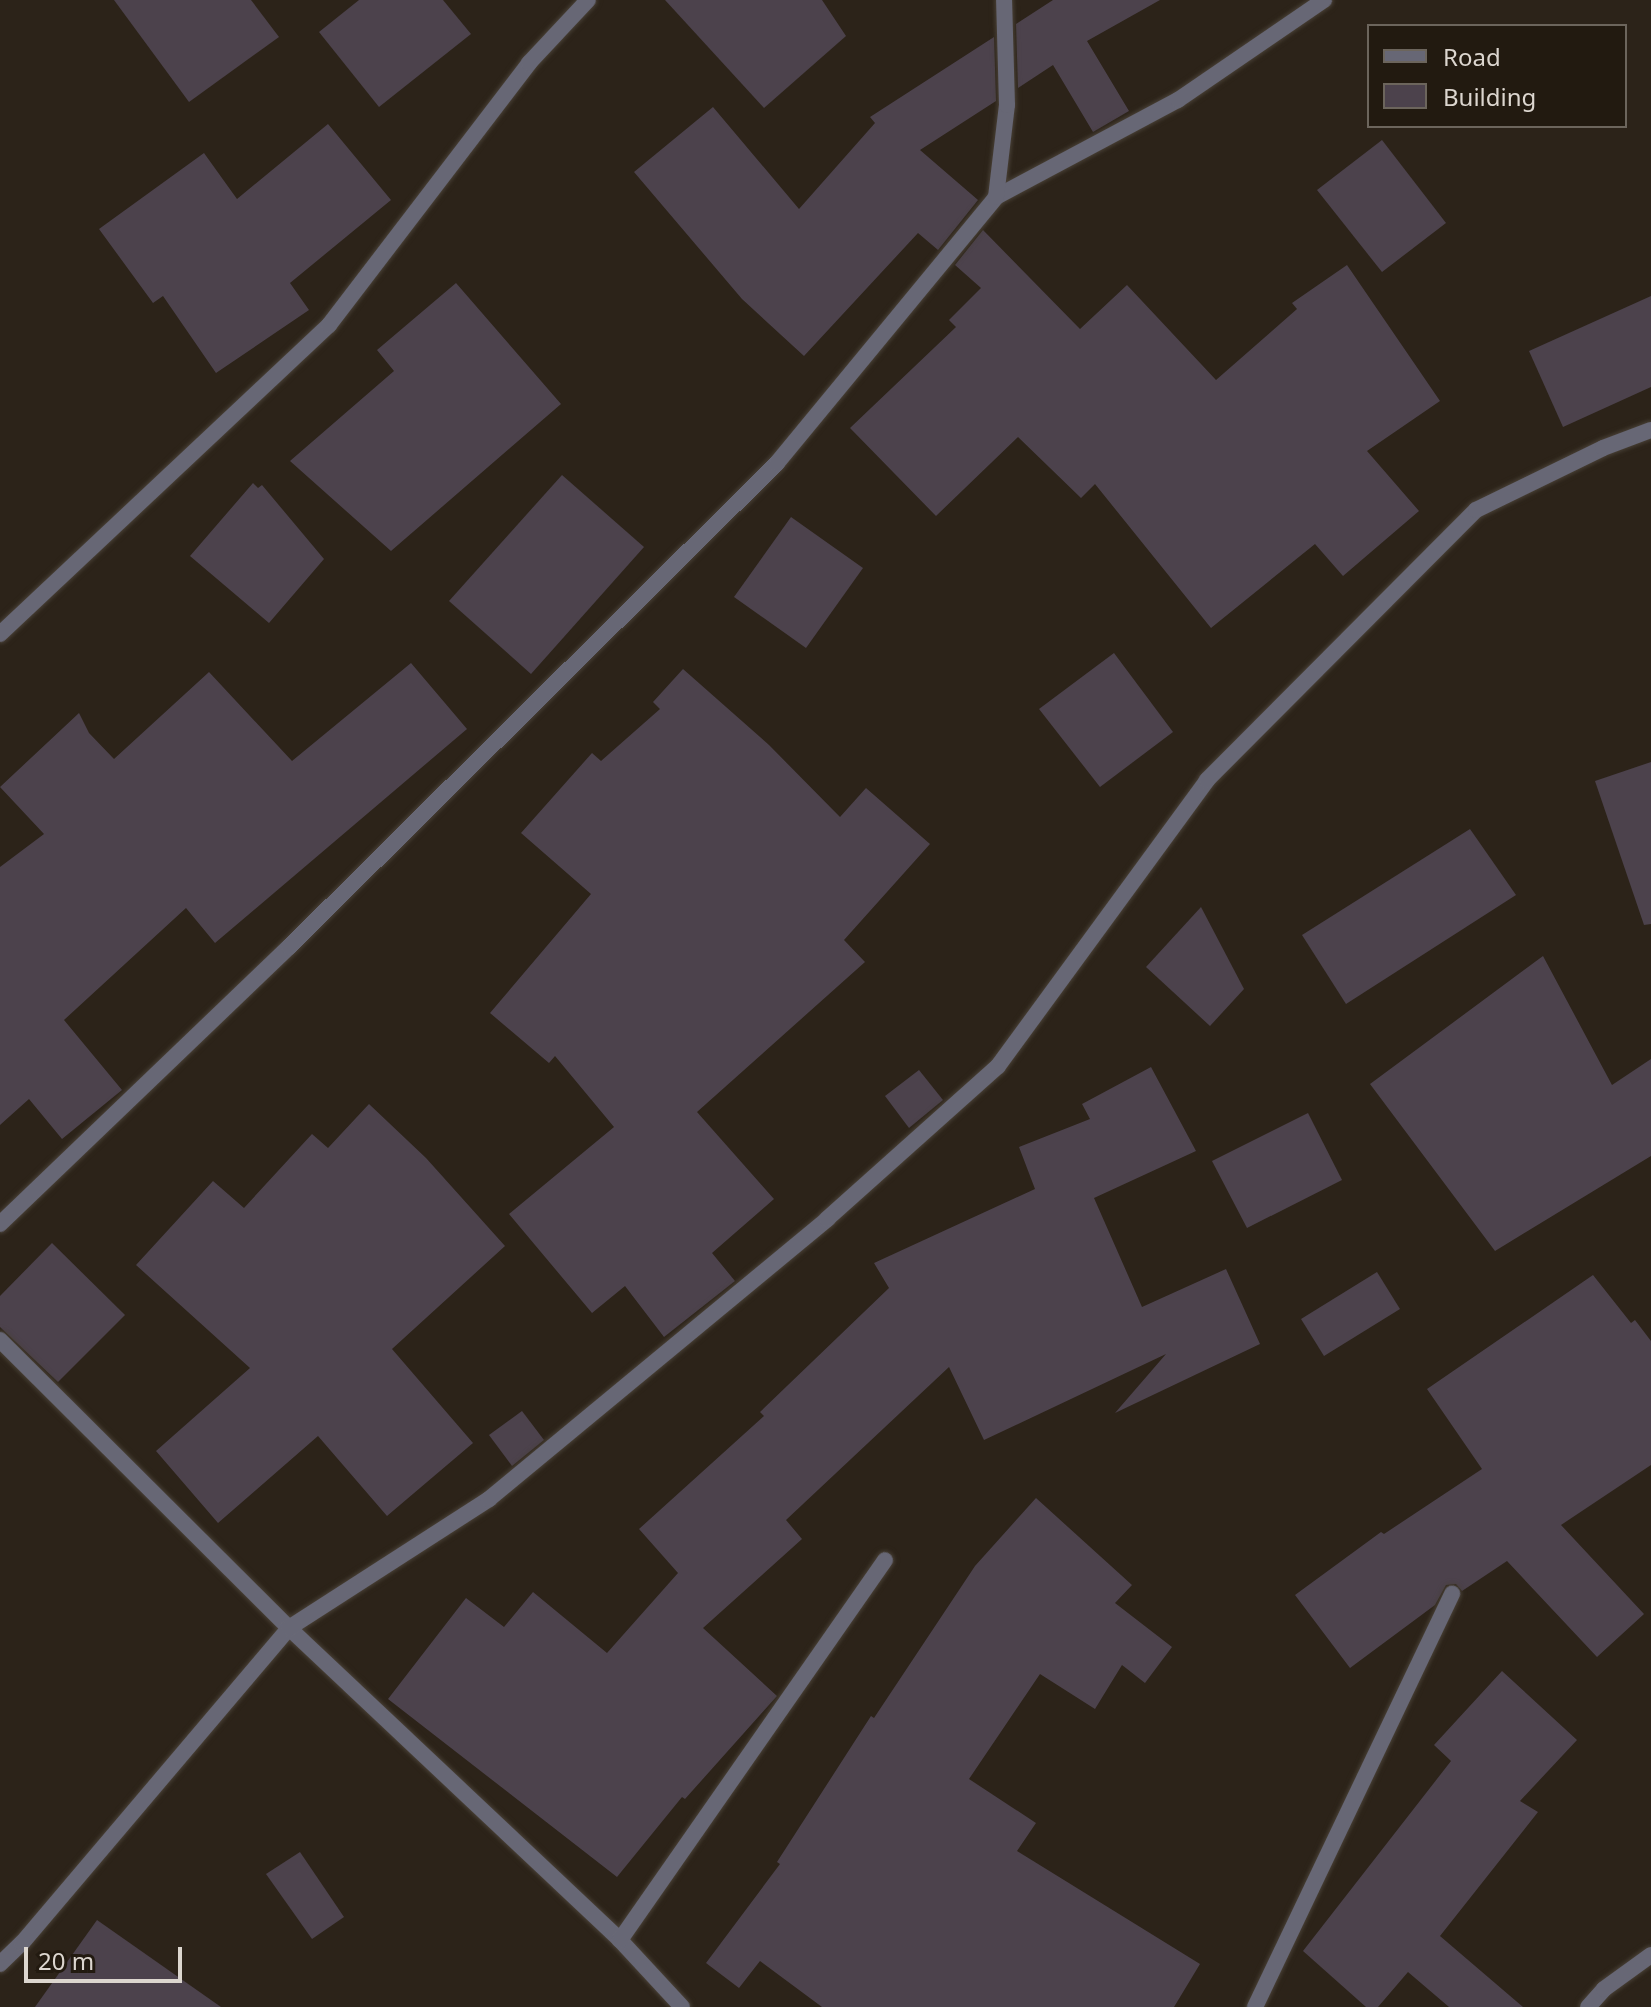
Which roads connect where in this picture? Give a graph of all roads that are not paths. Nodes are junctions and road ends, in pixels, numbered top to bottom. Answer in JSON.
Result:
{"nodes":[{"id":1,"x":588,"y":0,"type":"edge"},
{"id":2,"x":1004,"y":0,"type":"edge"},
{"id":3,"x":1324,"y":0,"type":"edge"},
{"id":4,"x":996,"y":197,"type":"junction"},
{"id":5,"x":1651,"y":430,"type":"edge"},
{"id":6,"x":0,"y":634,"type":"edge"},
{"id":7,"x":0,"y":1224,"type":"edge"},
{"id":8,"x":0,"y":1340,"type":"edge"},
{"id":9,"x":885,"y":1560,"type":"dead end"},
{"id":10,"x":1452,"y":1594,"type":"dead end"},
{"id":11,"x":289,"y":1628,"type":"junction"},
{"id":12,"x":620,"y":1940,"type":"junction"},
{"id":13,"x":1651,"y":1955,"type":"edge"},
{"id":14,"x":0,"y":1964,"type":"edge"},
{"id":15,"x":1261,"y":2005,"type":"edge"},
{"id":16,"x":682,"y":2007,"type":"edge"},
{"id":17,"x":1588,"y":2007,"type":"edge"}],
"edges":[{"from":1,"to":6,"type":"street"},
{"from":2,"to":4,"type":"street"},
{"from":3,"to":4,"type":"street"},
{"from":4,"to":7,"type":"street"},
{"from":5,"to":11,"type":"street"},
{"from":8,"to":11,"type":"street"},
{"from":9,"to":12,"type":"street"},
{"from":10,"to":15,"type":"street"},
{"from":11,"to":12,"type":"street"},
{"from":11,"to":14,"type":"street"},
{"from":12,"to":16,"type":"street"},
{"from":13,"to":17,"type":"street"}]}
